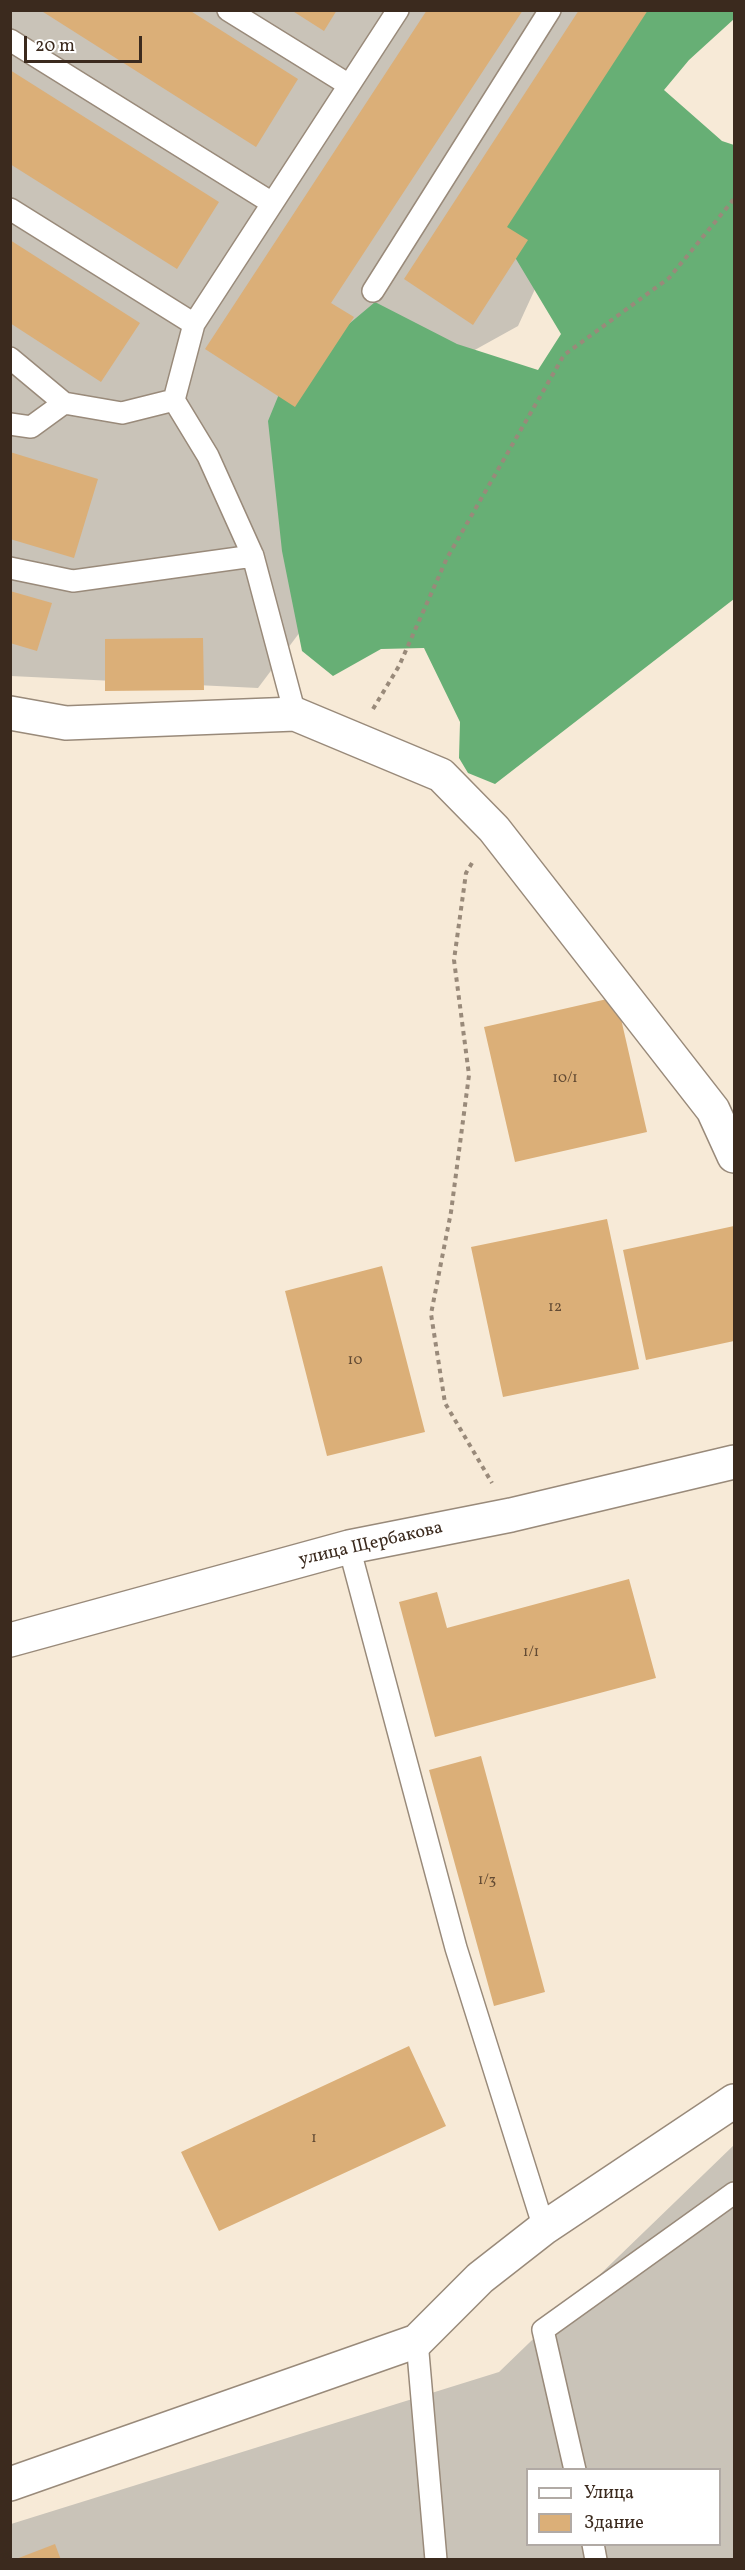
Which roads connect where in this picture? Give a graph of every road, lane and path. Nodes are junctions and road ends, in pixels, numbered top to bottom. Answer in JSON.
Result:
{"nodes":[{"id":1,"x":228,"y":10,"type":"edge"},
{"id":2,"x":398,"y":10,"type":"edge"},
{"id":3,"x":550,"y":10,"type":"edge"},
{"id":4,"x":10,"y":40,"type":"edge"},
{"id":5,"x":349,"y":85,"type":"junction"},
{"id":6,"x":735,"y":199,"type":"edge"},
{"id":7,"x":272,"y":203,"type":"junction"},
{"id":8,"x":10,"y":209,"type":"edge"},
{"id":9,"x":373,"y":291,"type":"dead end"},
{"id":10,"x":194,"y":324,"type":"junction"},
{"id":11,"x":10,"y":358,"type":"edge"},
{"id":12,"x":174,"y":400,"type":"junction"},
{"id":13,"x":64,"y":403,"type":"junction"},
{"id":14,"x":10,"y":424,"type":"edge"},
{"id":15,"x":253,"y":556,"type":"junction"},
{"id":16,"x":10,"y":568,"type":"edge"},
{"id":17,"x":10,"y":713,"type":"edge"},
{"id":18,"x":295,"y":714,"type":"junction"},
{"id":19,"x":356,"y":738,"type":"junction"},
{"id":20,"x":494,"y":829,"type":"junction"},
{"id":21,"x":724,"y":1103,"type":"edge"},
{"id":22,"x":735,"y":1156,"type":"edge"},
{"id":23,"x":735,"y":1462,"type":"edge"},
{"id":24,"x":510,"y":1515,"type":"junction"},
{"id":25,"x":349,"y":1547,"type":"junction"},
{"id":26,"x":10,"y":1640,"type":"edge"},
{"id":27,"x":735,"y":2101,"type":"edge"},
{"id":28,"x":735,"y":2193,"type":"edge"},
{"id":29,"x":544,"y":2228,"type":"junction"},
{"id":30,"x":417,"y":2341,"type":"junction"},
{"id":31,"x":575,"y":2468,"type":"edge"},
{"id":32,"x":10,"y":2484,"type":"edge"},
{"id":33,"x":436,"y":2559,"type":"edge"}],
"edges":[{"from":1,"to":5,"type":"lane"},
{"from":2,"to":5,"type":"lane"},
{"from":3,"to":9,"type":"lane"},
{"from":4,"to":7,"type":"lane"},
{"from":5,"to":7,"type":"lane"},
{"from":6,"to":19,"type":"path"},
{"from":7,"to":10,"type":"lane"},
{"from":8,"to":10,"type":"lane"},
{"from":10,"to":12,"type":"lane"},
{"from":11,"to":13,"type":"lane"},
{"from":12,"to":13,"type":"lane"},
{"from":12,"to":15,"type":"lane"},
{"from":13,"to":14,"type":"lane"},
{"from":15,"to":16,"type":"lane"},
{"from":15,"to":18,"type":"lane"},
{"from":17,"to":18,"type":"street"},
{"from":18,"to":19,"type":"street"},
{"from":19,"to":20,"type":"street"},
{"from":20,"to":21,"type":"street"},
{"from":20,"to":24,"type":"path"},
{"from":21,"to":22,"type":"street"},
{"from":23,"to":24,"type":"street","name":"улица Щербакова"},
{"from":24,"to":25,"type":"street","name":"улица Щербакова"},
{"from":25,"to":26,"type":"street","name":"улица Щербакова"},
{"from":25,"to":29,"type":"lane"},
{"from":27,"to":29,"type":"street"},
{"from":28,"to":31,"type":"lane"},
{"from":29,"to":30,"type":"street"},
{"from":30,"to":32,"type":"street"},
{"from":30,"to":33,"type":"lane"}]}
